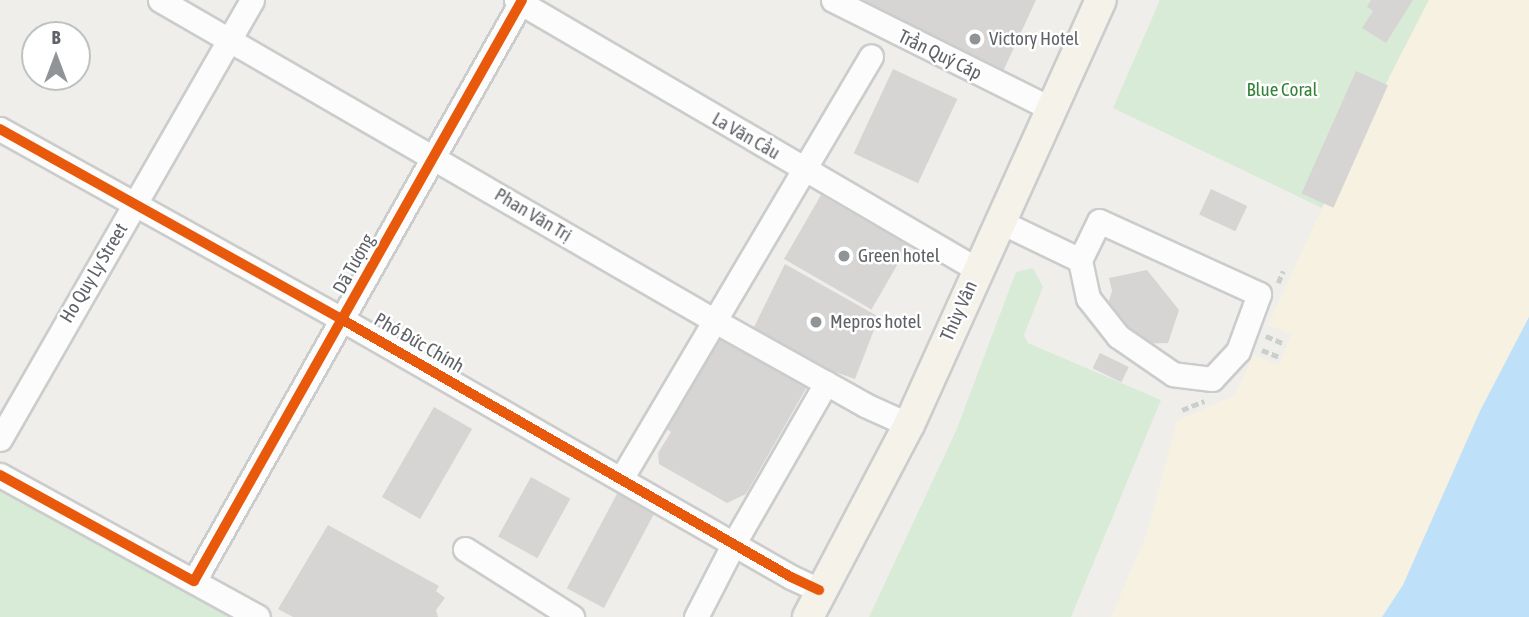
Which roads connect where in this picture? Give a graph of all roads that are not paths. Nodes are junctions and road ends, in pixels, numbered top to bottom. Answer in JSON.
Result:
{"nodes":[{"id":1,"x":160,"y":0,"type":"edge"},
{"id":2,"x":252,"y":0,"type":"edge"},
{"id":3,"x":833,"y":0,"type":"edge"},
{"id":4,"x":1101,"y":0,"type":"edge"},
{"id":5,"x":520,"y":1,"type":"edge"},
{"id":6,"x":231,"y":40,"type":"junction"},
{"id":7,"x":871,"y":56,"type":"dead end"},
{"id":8,"x":1050,"y":108,"type":"junction"},
{"id":9,"x":0,"y":129,"type":"edge"},
{"id":10,"x":434,"y":156,"type":"junction"},
{"id":11,"x":804,"y":169,"type":"junction"},
{"id":12,"x":135,"y":204,"type":"junction"},
{"id":13,"x":999,"y":221,"type":"junction"},
{"id":14,"x":1080,"y":260,"type":"junction"},
{"id":15,"x":978,"y":270,"type":"junction"},
{"id":16,"x":343,"y":320,"type":"junction"},
{"id":17,"x":715,"y":321,"type":"junction"},
{"id":18,"x":825,"y":383,"type":"junction"},
{"id":19,"x":909,"y":425,"type":"junction"},
{"id":20,"x":0,"y":439,"type":"edge"},
{"id":21,"x":0,"y":475,"type":"edge"},
{"id":22,"x":621,"y":479,"type":"junction"},
{"id":23,"x":734,"y":543,"type":"junction"},
{"id":24,"x":465,"y":549,"type":"dead end"},
{"id":25,"x":194,"y":581,"type":"junction"},
{"id":26,"x":819,"y":590,"type":"junction"},
{"id":27,"x":258,"y":617,"type":"edge"},
{"id":28,"x":572,"y":617,"type":"edge"},
{"id":29,"x":696,"y":617,"type":"edge"},
{"id":30,"x":808,"y":617,"type":"edge"}],
"edges":[{"from":1,"to":6,"type":"street","name":"Phan Văn Trị"},
{"from":2,"to":6,"type":"street","name":"Ho Quy Ly Street"},
{"from":3,"to":8,"type":"street","name":"Trần Quý Cáp"},
{"from":4,"to":8,"type":"main road","name":"Thùy Vân"},
{"from":5,"to":10,"type":"street","name":"Dã Tượng"},
{"from":5,"to":11,"type":"street","name":"La Văn Cầu"},
{"from":6,"to":10,"type":"street","name":"Phan Văn Trị"},
{"from":6,"to":12,"type":"street","name":"Ho Quy Ly Street"},
{"from":7,"to":11,"type":"street"},
{"from":8,"to":13,"type":"main road","name":"Thùy Vân"},
{"from":9,"to":12,"type":"street","name":"Phó Đức Chính"},
{"from":10,"to":16,"type":"street","name":"Dã Tượng"},
{"from":10,"to":17,"type":"street","name":"Phan Văn Trị"},
{"from":11,"to":15,"type":"street","name":"La Văn Cầu"},
{"from":11,"to":17,"type":"street"},
{"from":12,"to":16,"type":"street","name":"Phó Đức Chính"},
{"from":12,"to":20,"type":"street","name":"Ho Quy Ly Street"},
{"from":13,"to":14,"type":"street"},
{"from":13,"to":15,"type":"main road","name":"Thùy Vân"},
{"from":14,"to":14,"type":"street"},
{"from":15,"to":19,"type":"main road","name":"Thùy Vân"},
{"from":16,"to":22,"type":"street","name":"Phó Đức Chính"},
{"from":16,"to":25,"type":"street","name":"Dã Tượng"},
{"from":17,"to":18,"type":"street","name":"Phan Văn Trị"},
{"from":17,"to":22,"type":"street"},
{"from":18,"to":19,"type":"street","name":"Phan Văn Trị"},
{"from":18,"to":23,"type":"street"},
{"from":19,"to":26,"type":"main road","name":"Thùy Vân"},
{"from":21,"to":25,"type":"street"},
{"from":22,"to":23,"type":"street","name":"Phó Đức Chính"},
{"from":23,"to":26,"type":"street","name":"Phó Đức Chính"},
{"from":23,"to":29,"type":"street"},
{"from":24,"to":28,"type":"street"},
{"from":25,"to":27,"type":"street"},
{"from":26,"to":30,"type":"main road","name":"Thùy Vân"}]}
